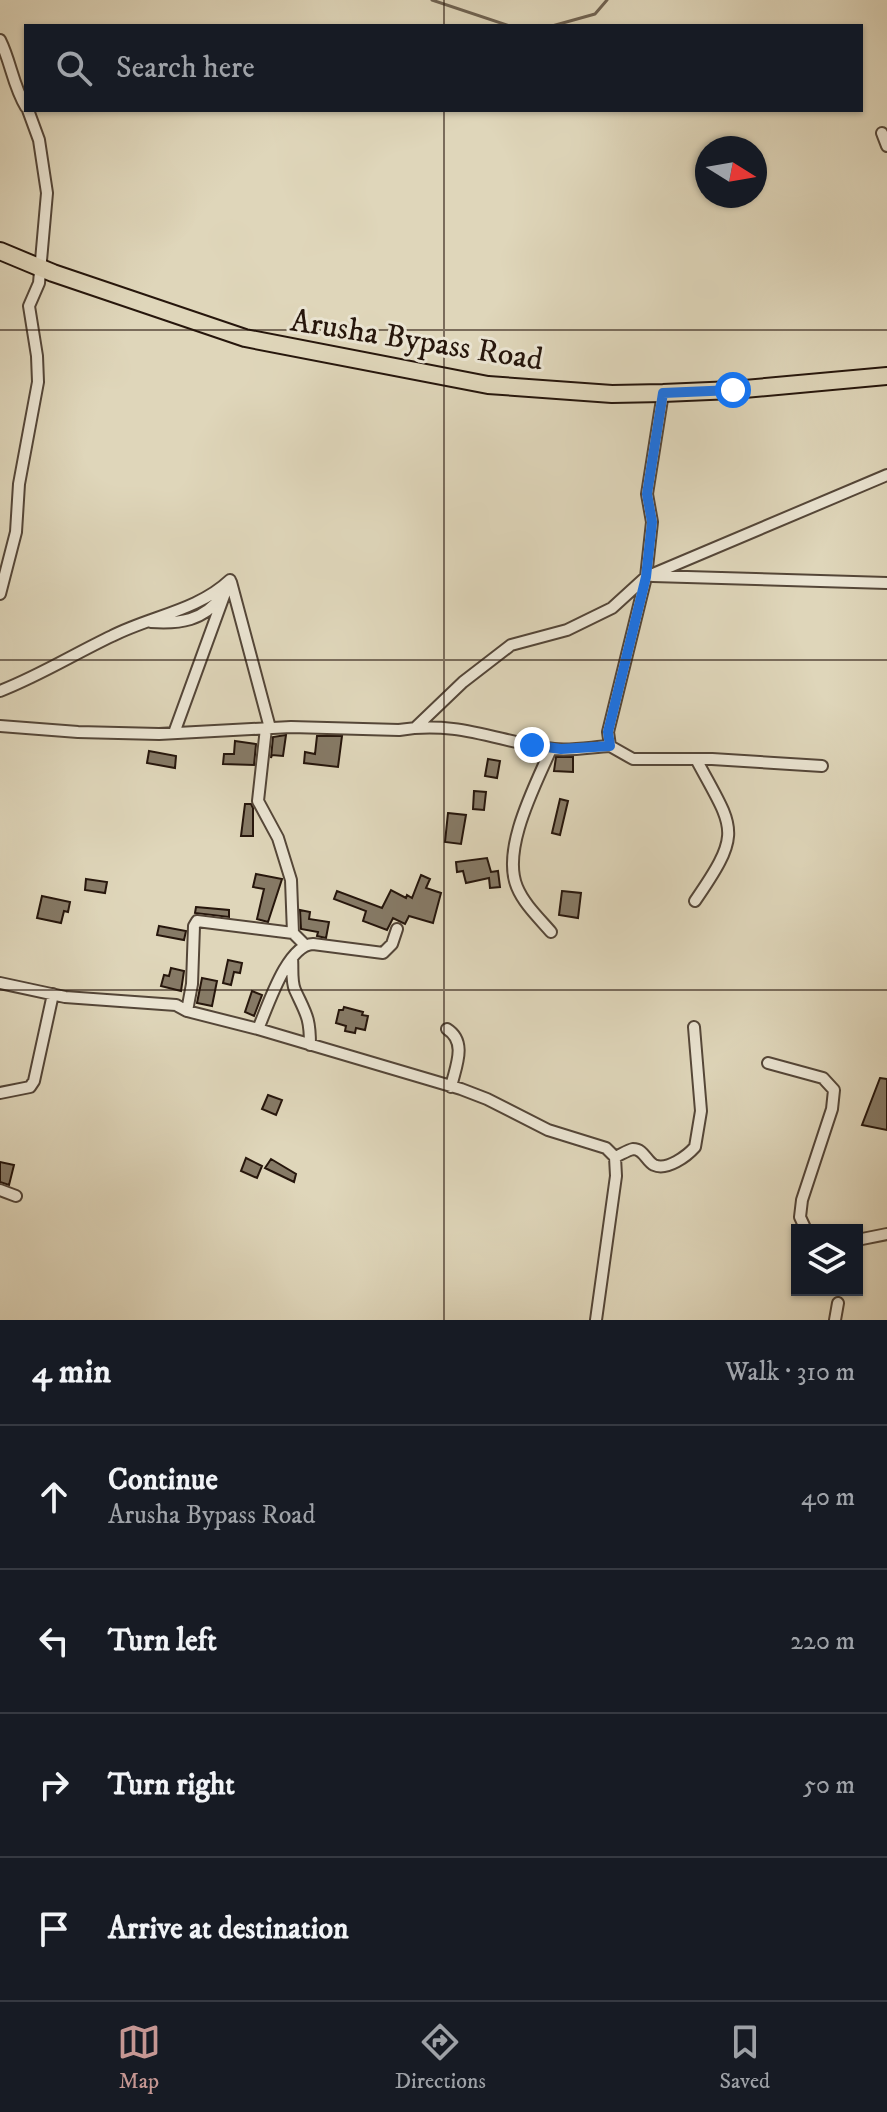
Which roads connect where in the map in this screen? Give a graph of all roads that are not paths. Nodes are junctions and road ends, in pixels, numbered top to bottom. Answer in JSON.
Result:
{"nodes":[{"id":1,"x":0,"y":40,"type":"edge"},
{"id":2,"x":24,"y":103,"type":"edge"},
{"id":3,"x":28,"y":112,"type":"edge"},
{"id":4,"x":882,"y":133,"type":"dead end"},
{"id":5,"x":887,"y":146,"type":"edge"},
{"id":6,"x":0,"y":251,"type":"edge"},
{"id":7,"x":41,"y":268,"type":"junction"},
{"id":8,"x":887,"y":376,"type":"edge"},
{"id":9,"x":663,"y":393,"type":"junction"},
{"id":10,"x":887,"y":475,"type":"edge"},
{"id":11,"x":646,"y":577,"type":"junction"},
{"id":12,"x":230,"y":580,"type":"junction"},
{"id":13,"x":887,"y":583,"type":"edge"},
{"id":14,"x":0,"y":594,"type":"edge"},
{"id":15,"x":0,"y":691,"type":"edge"},
{"id":16,"x":0,"y":726,"type":"edge"},
{"id":17,"x":416,"y":727,"type":"junction"},
{"id":18,"x":268,"y":728,"type":"junction"},
{"id":19,"x":174,"y":733,"type":"junction"},
{"id":20,"x":610,"y":746,"type":"junction"},
{"id":21,"x":551,"y":749,"type":"junction"},
{"id":22,"x":696,"y":759,"type":"junction"},
{"id":23,"x":822,"y":766,"type":"dead end"},
{"id":24,"x":695,"y":901,"type":"dead end"},
{"id":25,"x":397,"y":929,"type":"dead end"},
{"id":26,"x":551,"y":932,"type":"dead end"},
{"id":27,"x":293,"y":933,"type":"junction"},
{"id":28,"x":304,"y":944,"type":"junction"},
{"id":29,"x":292,"y":956,"type":"junction"},
{"id":30,"x":0,"y":983,"type":"edge"},
{"id":31,"x":53,"y":994,"type":"junction"},
{"id":32,"x":187,"y":1011,"type":"junction"},
{"id":33,"x":694,"y":1027,"type":"dead end"},
{"id":34,"x":258,"y":1029,"type":"junction"},
{"id":35,"x":447,"y":1029,"type":"dead end"},
{"id":36,"x":310,"y":1045,"type":"junction"},
{"id":37,"x":768,"y":1063,"type":"dead end"},
{"id":38,"x":451,"y":1087,"type":"junction"},
{"id":39,"x":0,"y":1093,"type":"edge"},
{"id":40,"x":615,"y":1157,"type":"junction"},
{"id":41,"x":0,"y":1190,"type":"edge"},
{"id":42,"x":16,"y":1196,"type":"dead end"},
{"id":43,"x":803,"y":1224,"type":"edge"},
{"id":44,"x":887,"y":1234,"type":"edge"},
{"id":45,"x":863,"y":1239,"type":"edge"},
{"id":46,"x":838,"y":1303,"type":"dead end"},
{"id":47,"x":596,"y":1320,"type":"edge"},
{"id":48,"x":835,"y":1320,"type":"edge"}],
"edges":[{"from":1,"to":2,"type":"street"},
{"from":3,"to":7,"type":"street"},
{"from":4,"to":5,"type":"street"},
{"from":6,"to":7,"type":"main road","name":"Arusha Bypass Road"},
{"from":7,"to":9,"type":"main road","name":"Arusha Bypass Road"},
{"from":7,"to":14,"type":"street"},
{"from":8,"to":9,"type":"main road","name":"Arusha Bypass Road"},
{"from":9,"to":11,"type":"street"},
{"from":10,"to":11,"type":"street"},
{"from":11,"to":13,"type":"street"},
{"from":11,"to":17,"type":"street"},
{"from":11,"to":20,"type":"street"},
{"from":12,"to":15,"type":"street"},
{"from":12,"to":18,"type":"street"},
{"from":12,"to":19,"type":"street"},
{"from":16,"to":19,"type":"street"},
{"from":17,"to":18,"type":"street"},
{"from":17,"to":21,"type":"street"},
{"from":18,"to":19,"type":"street"},
{"from":18,"to":27,"type":"street"},
{"from":20,"to":21,"type":"street"},
{"from":20,"to":22,"type":"street"},
{"from":21,"to":26,"type":"street"},
{"from":22,"to":23,"type":"street"},
{"from":22,"to":24,"type":"street"},
{"from":25,"to":28,"type":"street"},
{"from":27,"to":28,"type":"street"},
{"from":27,"to":32,"type":"street"},
{"from":28,"to":29,"type":"street"},
{"from":29,"to":34,"type":"street"},
{"from":29,"to":36,"type":"street"},
{"from":30,"to":31,"type":"street"},
{"from":31,"to":32,"type":"street"},
{"from":31,"to":39,"type":"street"},
{"from":32,"to":34,"type":"street"},
{"from":33,"to":40,"type":"street"},
{"from":34,"to":36,"type":"street"},
{"from":35,"to":38,"type":"street"},
{"from":36,"to":38,"type":"street"},
{"from":37,"to":43,"type":"street"},
{"from":38,"to":40,"type":"street"},
{"from":40,"to":47,"type":"street"},
{"from":41,"to":42,"type":"street"},
{"from":44,"to":45,"type":"street"},
{"from":46,"to":48,"type":"street"}]}
